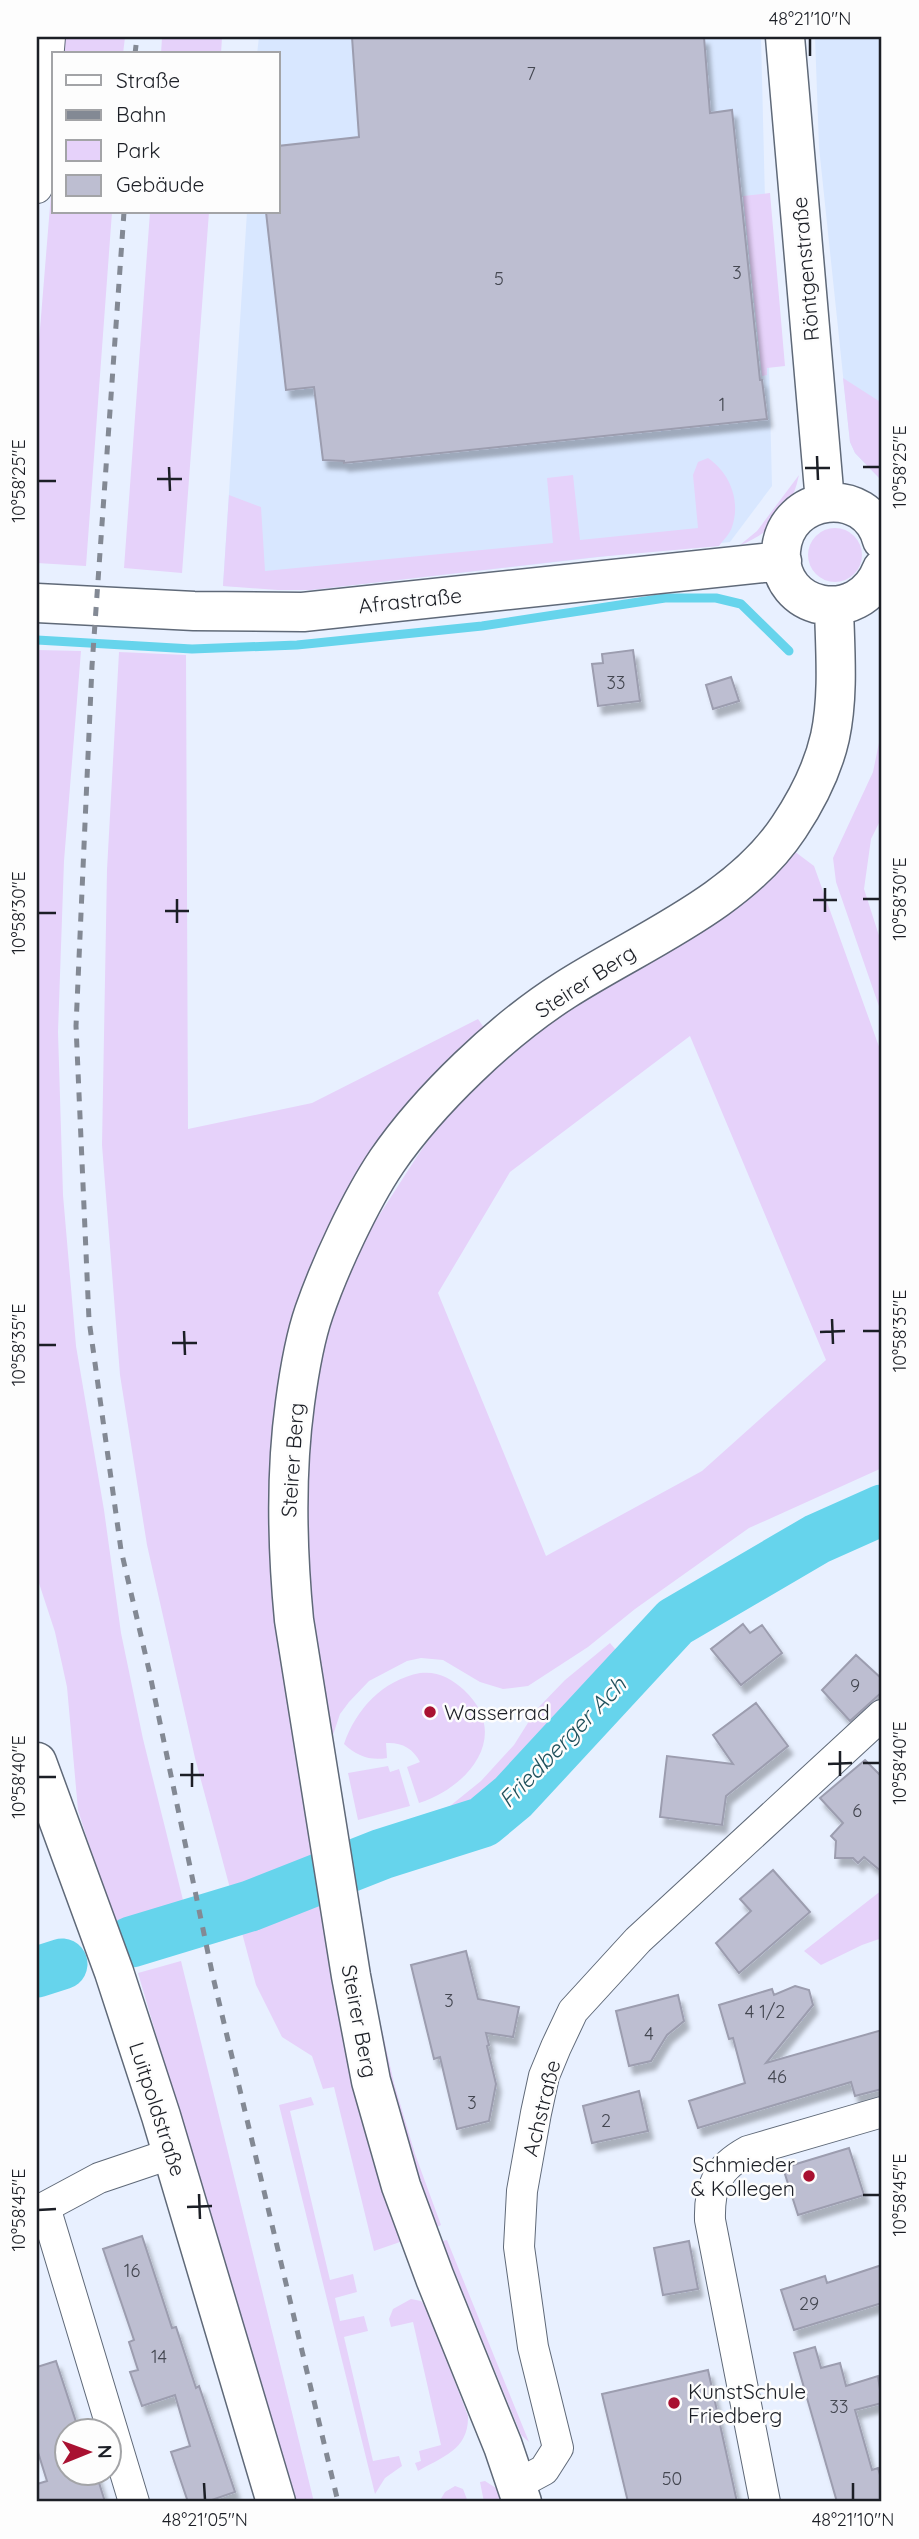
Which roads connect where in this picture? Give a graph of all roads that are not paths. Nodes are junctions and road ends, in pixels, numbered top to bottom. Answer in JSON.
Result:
{"nodes":[{"id":1,"x":50,"y":37,"type":"edge"},
{"id":2,"x":785,"y":37,"type":"edge"},
{"id":3,"x":37,"y":188,"type":"edge"},
{"id":4,"x":825,"y":502,"type":"junction"},
{"id":5,"x":882,"y":540,"type":"edge"},
{"id":6,"x":782,"y":561,"type":"junction"},
{"id":7,"x":882,"y":569,"type":"edge"},
{"id":8,"x":37,"y":603,"type":"edge"},
{"id":9,"x":834,"y":607,"type":"junction"},
{"id":10,"x":882,"y":1715,"type":"edge"},
{"id":11,"x":37,"y":1762,"type":"edge"},
{"id":12,"x":882,"y":2112,"type":"edge"},
{"id":13,"x":173,"y":2153,"type":"junction"},
{"id":14,"x":41,"y":2206,"type":"edge"},
{"id":15,"x":519,"y":2493,"type":"edge"},
{"id":16,"x":765,"y":2495,"type":"edge"},
{"id":17,"x":134,"y":2502,"type":"edge"},
{"id":18,"x":276,"y":2502,"type":"edge"}],
"edges":[{"from":1,"to":3,"type":"street"},
{"from":2,"to":4,"type":"street","name":"Röntgenstraße"},
{"from":4,"to":5,"type":"street"},
{"from":4,"to":6,"type":"street"},
{"from":6,"to":8,"type":"street","name":"Afrastraße"},
{"from":6,"to":9,"type":"street"},
{"from":7,"to":9,"type":"street"},
{"from":9,"to":15,"type":"street","name":"Steirer Berg"},
{"from":10,"to":15,"type":"street","name":"Achstraße"},
{"from":11,"to":13,"type":"street","name":"Luitpoldstraße"},
{"from":12,"to":16,"type":"street"},
{"from":13,"to":14,"type":"street"},
{"from":13,"to":18,"type":"street","name":"Luitpoldstraße"},
{"from":14,"to":17,"type":"street"}]}
